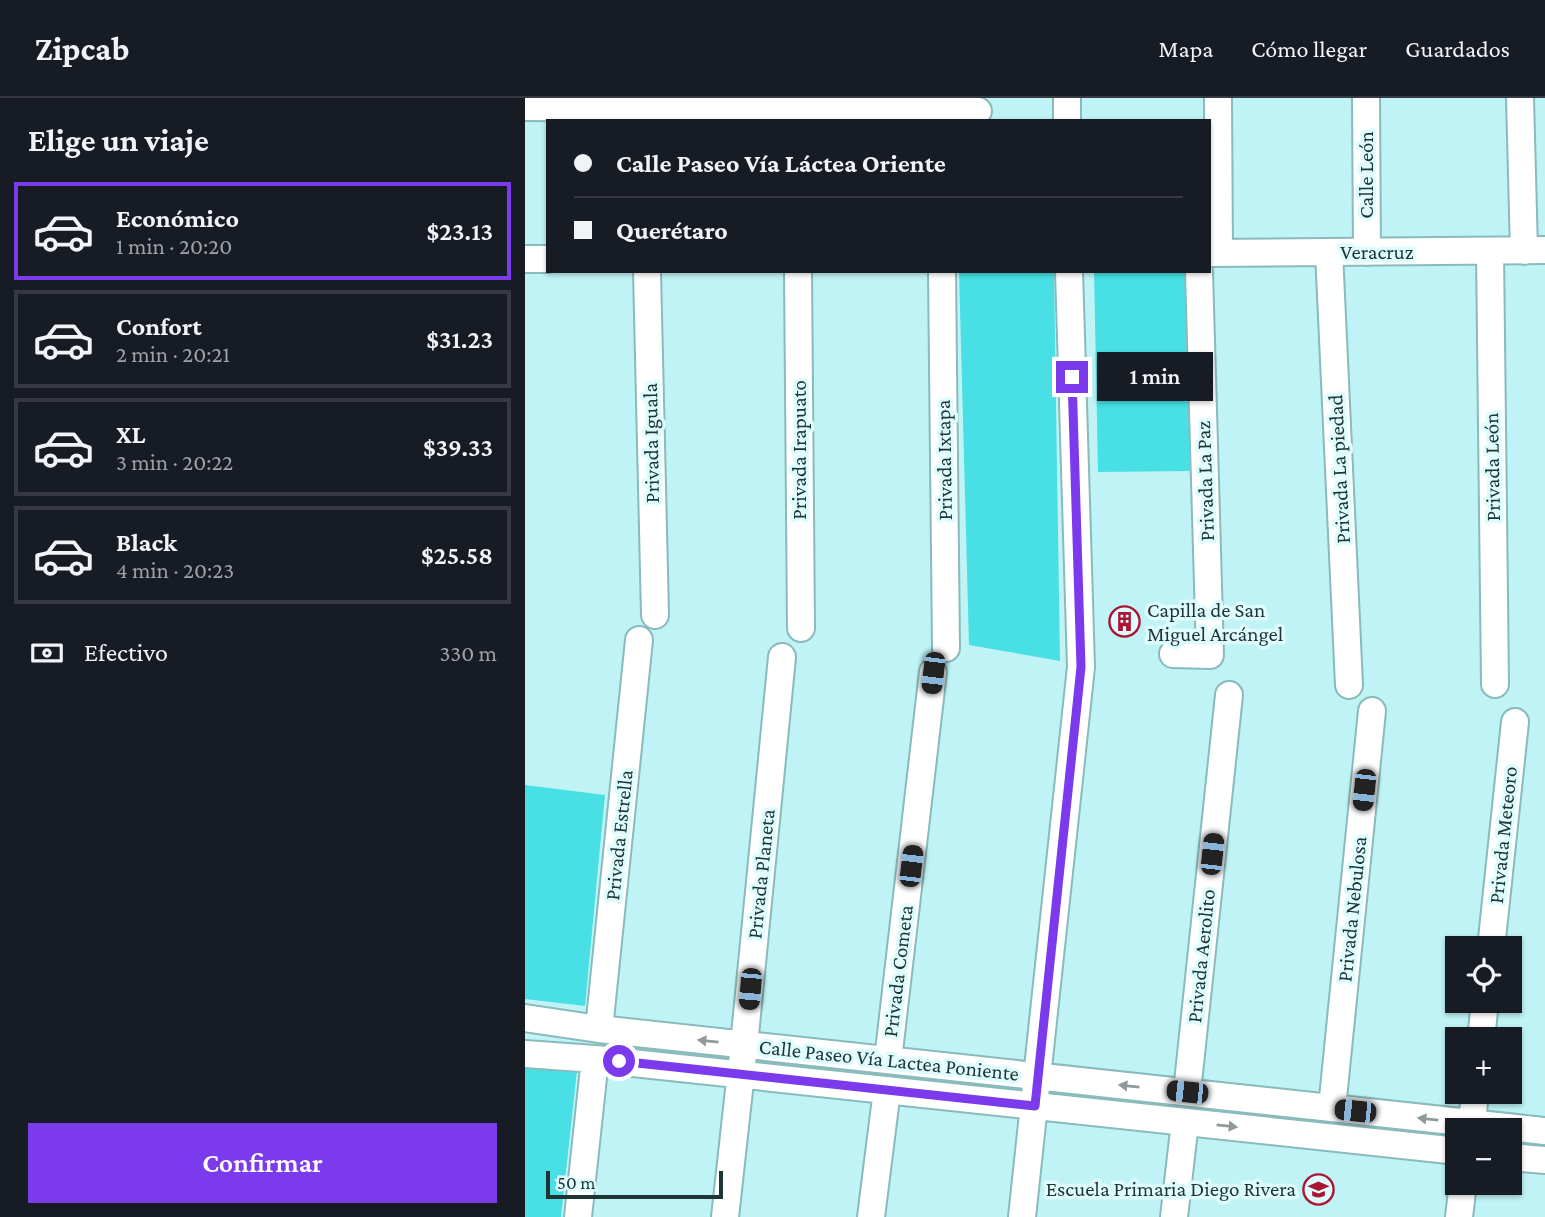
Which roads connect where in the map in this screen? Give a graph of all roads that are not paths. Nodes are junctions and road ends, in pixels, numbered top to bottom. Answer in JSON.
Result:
{"nodes":[{"id":1,"x":1067,"y":98,"type":"edge"},
{"id":2,"x":1218,"y":98,"type":"edge"},
{"id":3,"x":1366,"y":98,"type":"edge"},
{"id":4,"x":1520,"y":98,"type":"edge"},
{"id":5,"x":525,"y":107,"type":"edge"},
{"id":6,"x":978,"y":111,"type":"dead end"},
{"id":7,"x":1067,"y":119,"type":"edge"},
{"id":8,"x":1490,"y":251,"type":"junction"},
{"id":9,"x":1534,"y":251,"type":"edge"},
{"id":10,"x":1329,"y":252,"type":"junction"},
{"id":11,"x":1367,"y":252,"type":"junction"},
{"id":12,"x":1214,"y":253,"type":"edge"},
{"id":13,"x":525,"y":259,"type":"edge"},
{"id":14,"x":546,"y":259,"type":"edge"},
{"id":15,"x":647,"y":273,"type":"edge"},
{"id":16,"x":798,"y":273,"type":"edge"},
{"id":17,"x":942,"y":273,"type":"edge"},
{"id":18,"x":1069,"y":273,"type":"edge"},
{"id":19,"x":1199,"y":273,"type":"edge"},
{"id":20,"x":656,"y":615,"type":"dead end"},
{"id":21,"x":801,"y":628,"type":"dead end"},
{"id":22,"x":639,"y":640,"type":"dead end"},
{"id":23,"x":946,"y":648,"type":"dead end"},
{"id":24,"x":1173,"y":654,"type":"dead end"},
{"id":25,"x":782,"y":657,"type":"dead end"},
{"id":26,"x":933,"y":673,"type":"dead end"},
{"id":27,"x":1495,"y":684,"type":"dead end"},
{"id":28,"x":1349,"y":685,"type":"dead end"},
{"id":29,"x":1229,"y":695,"type":"dead end"},
{"id":30,"x":1372,"y":710,"type":"dead end"},
{"id":31,"x":1515,"y":722,"type":"dead end"},
{"id":32,"x":1492,"y":936,"type":"edge"},
{"id":33,"x":525,"y":1018,"type":"edge"},
{"id":34,"x":599,"y":1029,"type":"junction"},
{"id":35,"x":744,"y":1045,"type":"junction"},
{"id":36,"x":525,"y":1054,"type":"edge"},
{"id":37,"x":595,"y":1059,"type":"junction"},
{"id":38,"x":888,"y":1060,"type":"junction"},
{"id":39,"x":741,"y":1074,"type":"junction"},
{"id":40,"x":1038,"y":1076,"type":"junction"},
{"id":41,"x":887,"y":1090,"type":"junction"},
{"id":42,"x":1187,"y":1092,"type":"junction"},
{"id":43,"x":1035,"y":1106,"type":"junction"},
{"id":44,"x":1332,"y":1108,"type":"junction"},
{"id":45,"x":1445,"y":1120,"type":"edge"},
{"id":46,"x":1185,"y":1122,"type":"junction"},
{"id":47,"x":1522,"y":1128,"type":"edge"},
{"id":48,"x":1545,"y":1131,"type":"edge"},
{"id":49,"x":1445,"y":1150,"type":"edge"},
{"id":50,"x":1522,"y":1158,"type":"edge"},
{"id":51,"x":1545,"y":1160,"type":"edge"},
{"id":52,"x":1462,"y":1195,"type":"edge"},
{"id":53,"x":579,"y":1217,"type":"edge"},
{"id":54,"x":725,"y":1217,"type":"edge"},
{"id":55,"x":871,"y":1217,"type":"edge"},
{"id":56,"x":1023,"y":1217,"type":"edge"},
{"id":57,"x":1174,"y":1217,"type":"edge"},
{"id":58,"x":1459,"y":1217,"type":"edge"}],
"edges":[{"from":1,"to":7,"type":"street"},
{"from":2,"to":12,"type":"street"},
{"from":3,"to":11,"type":"street","name":"Calle León"},
{"from":4,"to":9,"type":"street"},
{"from":5,"to":6,"type":"street"},
{"from":8,"to":9,"type":"street","name":"Veracruz"},
{"from":8,"to":11,"type":"street","name":"Veracruz"},
{"from":8,"to":27,"type":"street","name":"Privada León"},
{"from":10,"to":11,"type":"street","name":"Veracruz"},
{"from":10,"to":12,"type":"street","name":"Veracruz"},
{"from":10,"to":28,"type":"street","name":"Privada La piedad"},
{"from":13,"to":14,"type":"street"},
{"from":15,"to":20,"type":"street","name":"Privada Iguala"},
{"from":16,"to":21,"type":"street","name":"Privada Irapuato"},
{"from":17,"to":23,"type":"street","name":"Privada Ixtapa"},
{"from":18,"to":40,"type":"street"},
{"from":19,"to":24,"type":"street","name":"Privada La Paz"},
{"from":22,"to":34,"type":"street","name":"Privada Estrella"},
{"from":25,"to":35,"type":"street","name":"Privada Planeta"},
{"from":26,"to":38,"type":"street","name":"Privada Cometa"},
{"from":29,"to":42,"type":"street","name":"Privada Aerolito"},
{"from":30,"to":44,"type":"street","name":"Privada Nebulosa"},
{"from":31,"to":32,"type":"street","name":"Privada Meteoro"},
{"from":33,"to":34,"type":"street","name":"Calle Paseo Vía Lactea Poniente"},
{"from":35,"to":34,"type":"street","name":"Calle Paseo Vía Lactea Poniente","one_way":true},
{"from":35,"to":38,"type":"street","name":"Calle Paseo Vía Lactea Poniente"},
{"from":35,"to":39,"type":"street","name":"Privada Planeta"},
{"from":36,"to":37,"type":"street"},
{"from":37,"to":39,"type":"street"},
{"from":37,"to":53,"type":"street"},
{"from":38,"to":40,"type":"street","name":"Calle Paseo Vía Lactea Poniente"},
{"from":39,"to":41,"type":"street"},
{"from":39,"to":54,"type":"street","name":"Privada Planeta"},
{"from":42,"to":40,"type":"street","name":"Calle Paseo Vía Lactea Poniente","one_way":true},
{"from":40,"to":43,"type":"street"},
{"from":41,"to":43,"type":"street"},
{"from":41,"to":55,"type":"street"},
{"from":42,"to":44,"type":"street","name":"Calle Paseo Vía Lactea Poniente"},
{"from":43,"to":46,"type":"street"},
{"from":43,"to":56,"type":"street"},
{"from":45,"to":44,"type":"street","name":"Calle Paseo Vía Lactea Poniente","one_way":true},
{"from":46,"to":49,"type":"street","one_way":true},
{"from":46,"to":57,"type":"street"},
{"from":47,"to":48,"type":"street","name":"Calle Paseo Vía Lactea Poniente"},
{"from":50,"to":51,"type":"street"},
{"from":52,"to":58,"type":"street"}]}
